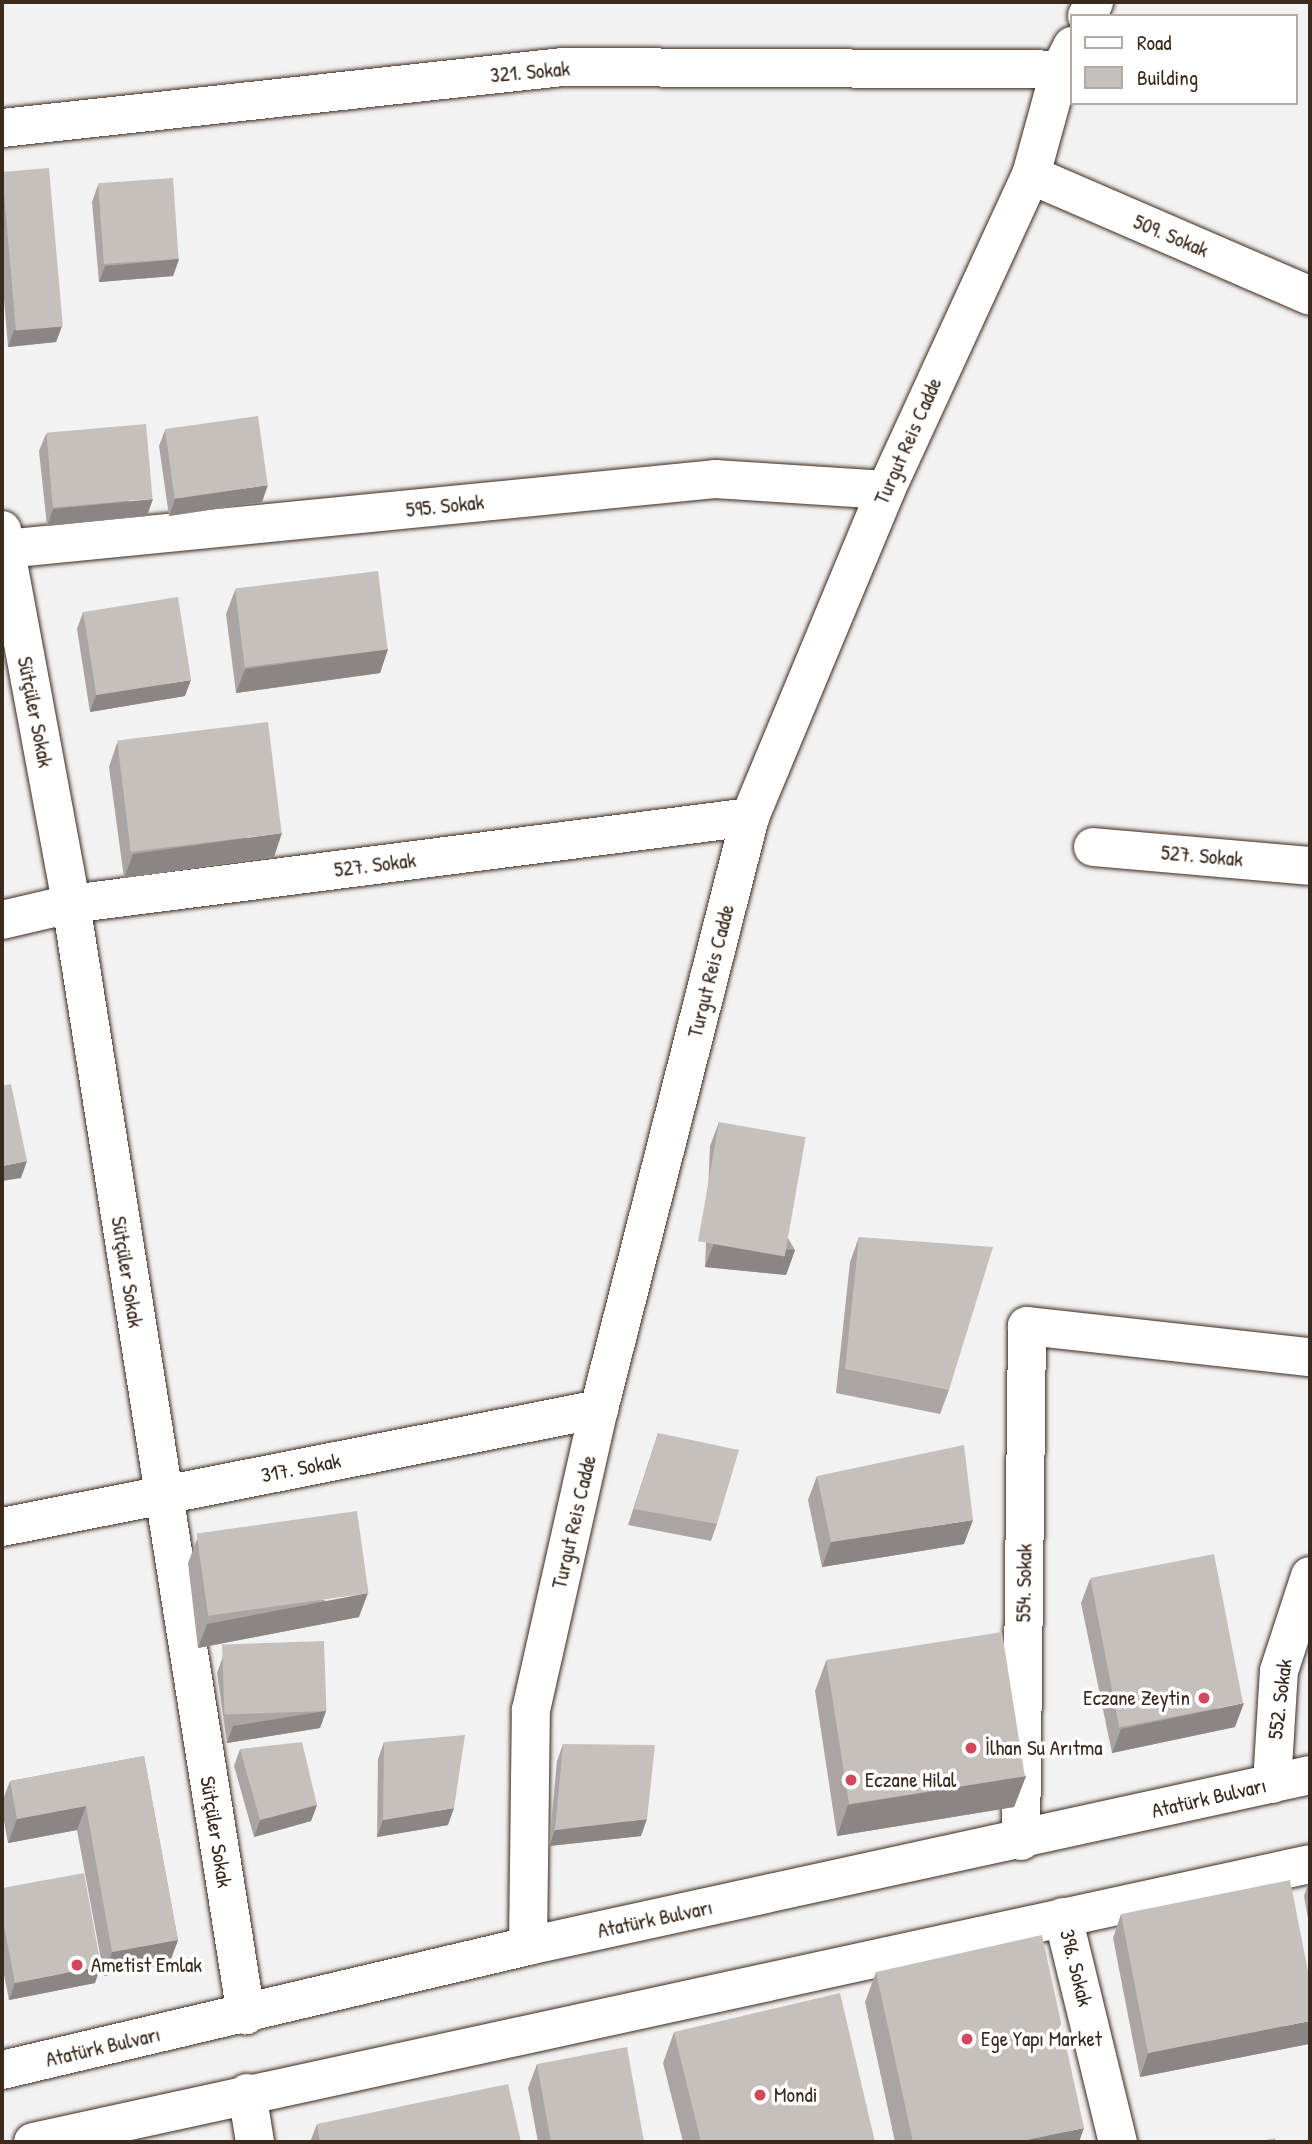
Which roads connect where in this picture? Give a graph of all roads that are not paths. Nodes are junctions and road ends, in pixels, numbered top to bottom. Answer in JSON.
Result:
{"nodes":[{"id":1,"x":1066,"y":58,"type":"edge"},
{"id":2,"x":2,"y":128,"type":"edge"},
{"id":3,"x":1031,"y":175,"type":"junction"},
{"id":4,"x":1310,"y":296,"type":"edge"},
{"id":5,"x":886,"y":489,"type":"junction"},
{"id":6,"x":3,"y":540,"type":"edge"},
{"id":7,"x":750,"y":817,"type":"junction"},
{"id":8,"x":1093,"y":846,"type":"dead end"},
{"id":9,"x":1310,"y":866,"type":"edge"},
{"id":10,"x":71,"y":904,"type":"junction"},
{"id":11,"x":2,"y":920,"type":"edge"},
{"id":12,"x":1310,"y":1357,"type":"edge"},
{"id":13,"x":599,"y":1409,"type":"junction"},
{"id":14,"x":161,"y":1496,"type":"junction"},
{"id":15,"x":2,"y":1527,"type":"edge"},
{"id":16,"x":1310,"y":1576,"type":"edge"},
{"id":17,"x":1310,"y":1775,"type":"edge"},
{"id":18,"x":1272,"y":1784,"type":"junction"},
{"id":19,"x":1021,"y":1841,"type":"junction"},
{"id":20,"x":1310,"y":1864,"type":"edge"},
{"id":21,"x":1063,"y":1917,"type":"junction"},
{"id":22,"x":527,"y":1946,"type":"junction"},
{"id":23,"x":246,"y":2015,"type":"junction"},
{"id":24,"x":2,"y":2070,"type":"edge"},
{"id":25,"x":247,"y":2093,"type":"junction"},
{"id":26,"x":33,"y":2142,"type":"edge"},
{"id":27,"x":255,"y":2142,"type":"edge"},
{"id":28,"x":1118,"y":2142,"type":"edge"}],
"edges":[{"from":1,"to":2,"type":"street","name":"321. Sokak"},
{"from":1,"to":3,"type":"street","name":"Turgut Reis Cadde"},
{"from":3,"to":4,"type":"street","name":"509. Sokak"},
{"from":3,"to":5,"type":"street","name":"Turgut Reis Cadde"},
{"from":5,"to":6,"type":"street","name":"595. Sokak"},
{"from":5,"to":7,"type":"street","name":"Turgut Reis Cadde"},
{"from":6,"to":10,"type":"street","name":"Sütçüler Sokak"},
{"from":7,"to":10,"type":"street","name":"527. Sokak"},
{"from":7,"to":13,"type":"street","name":"Turgut Reis Cadde"},
{"from":8,"to":9,"type":"street","name":"527. Sokak"},
{"from":10,"to":11,"type":"street","name":"527. Sokak"},
{"from":10,"to":14,"type":"street","name":"Sütçüler Sokak"},
{"from":12,"to":19,"type":"street","name":"554. Sokak"},
{"from":13,"to":14,"type":"street","name":"317. Sokak"},
{"from":13,"to":22,"type":"street","name":"Turgut Reis Cadde"},
{"from":14,"to":15,"type":"street","name":"317. Sokak"},
{"from":14,"to":23,"type":"street","name":"Sütçüler Sokak"},
{"from":16,"to":18,"type":"street","name":"552. Sokak"},
{"from":17,"to":18,"type":"street","name":"Atatürk Bulvarı"},
{"from":18,"to":19,"type":"street","name":"Atatürk Bulvarı"},
{"from":19,"to":22,"type":"street","name":"Atatürk Bulvarı"},
{"from":20,"to":21,"type":"street"},
{"from":21,"to":25,"type":"street"},
{"from":21,"to":28,"type":"street","name":"396. Sokak"},
{"from":22,"to":23,"type":"street","name":"Atatürk Bulvarı"},
{"from":23,"to":24,"type":"street","name":"Atatürk Bulvarı"},
{"from":25,"to":26,"type":"street"},
{"from":25,"to":27,"type":"street"}]}
